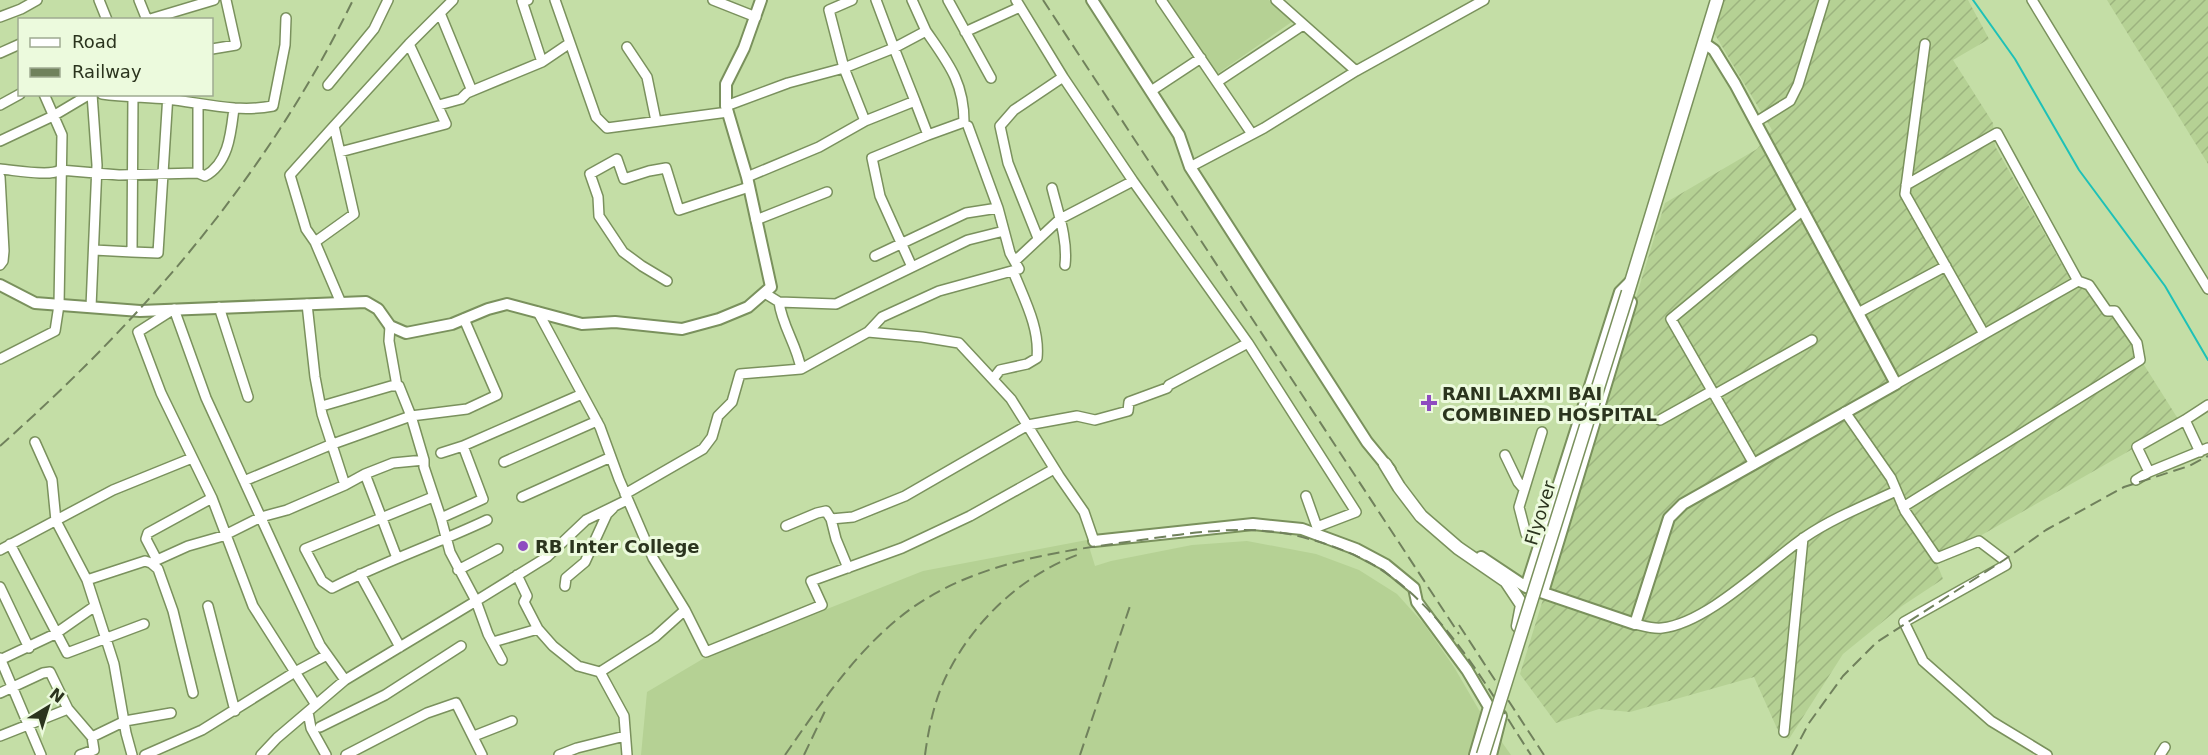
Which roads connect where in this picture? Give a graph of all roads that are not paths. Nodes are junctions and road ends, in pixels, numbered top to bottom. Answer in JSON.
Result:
{"nodes":[{"id":1,"x":37,"y":0,"type":"edge"},
{"id":2,"x":99,"y":0,"type":"edge"},
{"id":3,"x":139,"y":0,"type":"edge"},
{"id":4,"x":214,"y":0,"type":"edge"},
{"id":5,"x":226,"y":0,"type":"edge"},
{"id":6,"x":388,"y":0,"type":"edge"},
{"id":7,"x":453,"y":0,"type":"edge"},
{"id":8,"x":528,"y":0,"type":"edge"},
{"id":9,"x":555,"y":0,"type":"edge"},
{"id":10,"x":713,"y":0,"type":"edge"},
{"id":11,"x":761,"y":0,"type":"edge"},
{"id":12,"x":852,"y":0,"type":"edge"},
{"id":13,"x":876,"y":0,"type":"edge"},
{"id":14,"x":912,"y":0,"type":"edge"},
{"id":15,"x":948,"y":0,"type":"edge"},
{"id":16,"x":1092,"y":0,"type":"edge"},
{"id":17,"x":1161,"y":0,"type":"edge"},
{"id":18,"x":1276,"y":0,"type":"edge"},
{"id":19,"x":1484,"y":0,"type":"edge"},
{"id":20,"x":1717,"y":0,"type":"edge"},
{"id":21,"x":1824,"y":0,"type":"edge"},
{"id":22,"x":2032,"y":0,"type":"edge"},
{"id":23,"x":1018,"y":3,"type":"edge"},
{"id":24,"x":440,"y":13,"type":"junction"},
{"id":25,"x":0,"y":17,"type":"edge"},
{"id":26,"x":756,"y":17,"type":"junction"},
{"id":27,"x":106,"y":18,"type":"edge"},
{"id":28,"x":146,"y":18,"type":"edge"},
{"id":29,"x":154,"y":18,"type":"edge"},
{"id":30,"x":286,"y":18,"type":"dead end"},
{"id":31,"x":1303,"y":25,"type":"junction"},
{"id":32,"x":926,"y":31,"type":"junction"},
{"id":33,"x":965,"y":32,"type":"junction"},
{"id":34,"x":570,"y":43,"type":"junction"},
{"id":35,"x":1704,"y":43,"type":"junction"},
{"id":36,"x":409,"y":44,"type":"junction"},
{"id":37,"x":1925,"y":44,"type":"dead end"},
{"id":38,"x":18,"y":47,"type":"edge"},
{"id":39,"x":627,"y":47,"type":"dead end"},
{"id":40,"x":894,"y":48,"type":"junction"},
{"id":41,"x":213,"y":49,"type":"edge"},
{"id":42,"x":0,"y":53,"type":"edge"},
{"id":43,"x":1201,"y":58,"type":"junction"},
{"id":44,"x":542,"y":62,"type":"junction"},
{"id":45,"x":844,"y":68,"type":"junction"},
{"id":46,"x":1356,"y":71,"type":"junction"},
{"id":47,"x":1063,"y":77,"type":"junction"},
{"id":48,"x":991,"y":78,"type":"dead end"},
{"id":49,"x":1217,"y":82,"type":"junction"},
{"id":50,"x":328,"y":85,"type":"dead end"},
{"id":51,"x":472,"y":91,"type":"junction"},
{"id":52,"x":1151,"y":91,"type":"junction"},
{"id":53,"x":18,"y":95,"type":"edge"},
{"id":54,"x":45,"y":96,"type":"edge"},
{"id":55,"x":88,"y":96,"type":"edge"},
{"id":56,"x":91,"y":96,"type":"edge"},
{"id":57,"x":133,"y":96,"type":"edge"},
{"id":58,"x":168,"y":97,"type":"edge"},
{"id":59,"x":915,"y":101,"type":"junction"},
{"id":60,"x":198,"y":104,"type":"junction"},
{"id":61,"x":0,"y":105,"type":"edge"},
{"id":62,"x":439,"y":105,"type":"junction"},
{"id":63,"x":234,"y":108,"type":"junction"},
{"id":64,"x":727,"y":109,"type":"junction"},
{"id":65,"x":53,"y":116,"type":"junction"},
{"id":66,"x":656,"y":121,"type":"junction"},
{"id":67,"x":865,"y":121,"type":"junction"},
{"id":68,"x":1756,"y":122,"type":"junction"},
{"id":69,"x":334,"y":126,"type":"junction"},
{"id":70,"x":968,"y":126,"type":"dead end"},
{"id":71,"x":1252,"y":134,"type":"junction"},
{"id":72,"x":928,"y":135,"type":"junction"},
{"id":73,"x":0,"y":141,"type":"edge"},
{"id":74,"x":340,"y":152,"type":"junction"},
{"id":75,"x":1190,"y":167,"type":"junction"},
{"id":76,"x":0,"y":169,"type":"edge"},
{"id":77,"x":60,"y":170,"type":"junction"},
{"id":78,"x":198,"y":173,"type":"junction"},
{"id":79,"x":97,"y":174,"type":"junction"},
{"id":80,"x":132,"y":175,"type":"junction"},
{"id":81,"x":164,"y":175,"type":"junction"},
{"id":82,"x":0,"y":177,"type":"edge"},
{"id":83,"x":1133,"y":181,"type":"junction"},
{"id":84,"x":748,"y":182,"type":"junction"},
{"id":85,"x":1906,"y":185,"type":"junction"},
{"id":86,"x":1052,"y":188,"type":"dead end"},
{"id":87,"x":827,"y":192,"type":"dead end"},
{"id":88,"x":998,"y":208,"type":"junction"},
{"id":89,"x":1803,"y":210,"type":"junction"},
{"id":90,"x":1060,"y":219,"type":"junction"},
{"id":91,"x":756,"y":220,"type":"junction"},
{"id":92,"x":1004,"y":231,"type":"junction"},
{"id":93,"x":1038,"y":238,"type":"junction"},
{"id":94,"x":315,"y":242,"type":"junction"},
{"id":95,"x":900,"y":244,"type":"junction"},
{"id":96,"x":94,"y":250,"type":"junction"},
{"id":97,"x":132,"y":252,"type":"junction"},
{"id":98,"x":875,"y":256,"type":"dead end"},
{"id":99,"x":0,"y":265,"type":"edge"},
{"id":100,"x":1065,"y":265,"type":"dead end"},
{"id":101,"x":1014,"y":266,"type":"junction"},
{"id":102,"x":1946,"y":266,"type":"junction"},
{"id":103,"x":912,"y":267,"type":"junction"},
{"id":104,"x":667,"y":281,"type":"dead end"},
{"id":105,"x":2078,"y":281,"type":"junction"},
{"id":106,"x":0,"y":285,"type":"edge"},
{"id":107,"x":1629,"y":286,"type":"junction"},
{"id":108,"x":2208,"y":289,"type":"edge"},
{"id":109,"x":766,"y":294,"type":"junction"},
{"id":110,"x":779,"y":302,"type":"junction"},
{"id":111,"x":341,"y":303,"type":"junction"},
{"id":112,"x":307,"y":304,"type":"junction"},
{"id":113,"x":59,"y":305,"type":"junction"},
{"id":114,"x":92,"y":307,"type":"junction"},
{"id":115,"x":219,"y":307,"type":"junction"},
{"id":116,"x":174,"y":309,"type":"junction"},
{"id":117,"x":538,"y":312,"type":"junction"},
{"id":118,"x":1858,"y":313,"type":"junction"},
{"id":119,"x":464,"y":319,"type":"junction"},
{"id":120,"x":390,"y":326,"type":"junction"},
{"id":121,"x":868,"y":332,"type":"junction"},
{"id":122,"x":1984,"y":334,"type":"junction"},
{"id":123,"x":1812,"y":340,"type":"dead end"},
{"id":124,"x":1248,"y":342,"type":"junction"},
{"id":125,"x":0,"y":360,"type":"edge"},
{"id":126,"x":801,"y":369,"type":"junction"},
{"id":127,"x":993,"y":379,"type":"junction"},
{"id":128,"x":1896,"y":384,"type":"junction"},
{"id":129,"x":397,"y":386,"type":"junction"},
{"id":130,"x":1713,"y":393,"type":"junction"},
{"id":131,"x":582,"y":394,"type":"junction"},
{"id":132,"x":248,"y":397,"type":"dead end"},
{"id":133,"x":2208,"y":405,"type":"edge"},
{"id":134,"x":322,"y":406,"type":"junction"},
{"id":135,"x":1845,"y":412,"type":"junction"},
{"id":136,"x":411,"y":416,"type":"junction"},
{"id":137,"x":1660,"y":420,"type":"dead end"},
{"id":138,"x":2185,"y":420,"type":"junction"},
{"id":139,"x":597,"y":421,"type":"junction"},
{"id":140,"x":1028,"y":425,"type":"junction"},
{"id":141,"x":1542,"y":432,"type":"dead end"},
{"id":142,"x":35,"y":442,"type":"dead end"},
{"id":143,"x":330,"y":445,"type":"junction"},
{"id":144,"x":463,"y":446,"type":"junction"},
{"id":145,"x":2204,"y":450,"type":"edge"},
{"id":146,"x":441,"y":453,"type":"dead end"},
{"id":147,"x":1505,"y":454,"type":"dead end"},
{"id":148,"x":611,"y":457,"type":"junction"},
{"id":149,"x":192,"y":458,"type":"junction"},
{"id":150,"x":424,"y":460,"type":"junction"},
{"id":151,"x":504,"y":462,"type":"dead end"},
{"id":152,"x":1385,"y":464,"type":"junction"},
{"id":153,"x":1754,"y":464,"type":"junction"},
{"id":154,"x":1054,"y":469,"type":"junction"},
{"id":155,"x":2149,"y":472,"type":"junction"},
{"id":156,"x":365,"y":474,"type":"junction"},
{"id":157,"x":2136,"y":480,"type":"dead end"},
{"id":158,"x":244,"y":481,"type":"junction"},
{"id":159,"x":345,"y":485,"type":"junction"},
{"id":160,"x":1524,"y":489,"type":"junction"},
{"id":161,"x":1896,"y":491,"type":"junction"},
{"id":162,"x":1306,"y":496,"type":"dead end"},
{"id":163,"x":433,"y":497,"type":"junction"},
{"id":164,"x":626,"y":497,"type":"junction"},
{"id":165,"x":212,"y":498,"type":"junction"},
{"id":166,"x":522,"y":498,"type":"dead end"},
{"id":167,"x":614,"y":506,"type":"junction"},
{"id":168,"x":1903,"y":507,"type":"junction"},
{"id":169,"x":261,"y":517,"type":"junction"},
{"id":170,"x":381,"y":518,"type":"junction"},
{"id":171,"x":441,"y":518,"type":"junction"},
{"id":172,"x":831,"y":519,"type":"junction"},
{"id":173,"x":487,"y":520,"type":"dead end"},
{"id":174,"x":56,"y":521,"type":"junction"},
{"id":175,"x":786,"y":526,"type":"dead end"},
{"id":176,"x":225,"y":534,"type":"junction"},
{"id":177,"x":1803,"y":538,"type":"junction"},
{"id":178,"x":445,"y":540,"type":"junction"},
{"id":179,"x":1541,"y":540,"type":"junction"},
{"id":180,"x":1094,"y":541,"type":"joint"},
{"id":181,"x":10,"y":544,"type":"junction"},
{"id":182,"x":498,"y":549,"type":"dead end"},
{"id":183,"x":0,"y":550,"type":"edge"},
{"id":184,"x":397,"y":558,"type":"junction"},
{"id":185,"x":848,"y":568,"type":"junction"},
{"id":186,"x":458,"y":570,"type":"junction"},
{"id":187,"x":360,"y":574,"type":"junction"},
{"id":188,"x":517,"y":575,"type":"junction"},
{"id":189,"x":87,"y":580,"type":"junction"},
{"id":190,"x":0,"y":586,"type":"edge"},
{"id":191,"x":565,"y":586,"type":"dead end"},
{"id":192,"x":1526,"y":587,"type":"junction"},
{"id":193,"x":1543,"y":592,"type":"junction"},
{"id":194,"x":476,"y":601,"type":"junction"},
{"id":195,"x":95,"y":606,"type":"junction"},
{"id":196,"x":208,"y":606,"type":"dead end"},
{"id":197,"x":685,"y":609,"type":"junction"},
{"id":198,"x":144,"y":624,"type":"dead end"},
{"id":199,"x":1635,"y":624,"type":"junction"},
{"id":200,"x":538,"y":629,"type":"junction"},
{"id":201,"x":55,"y":634,"type":"junction"},
{"id":202,"x":105,"y":637,"type":"junction"},
{"id":203,"x":493,"y":642,"type":"junction"},
{"id":204,"x":461,"y":646,"type":"dead end"},
{"id":205,"x":400,"y":647,"type":"junction"},
{"id":206,"x":29,"y":648,"type":"junction"},
{"id":207,"x":327,"y":656,"type":"junction"},
{"id":208,"x":0,"y":659,"type":"edge"},
{"id":209,"x":502,"y":660,"type":"dead end"},
{"id":210,"x":1511,"y":662,"type":"junction"},
{"id":211,"x":295,"y":672,"type":"junction"},
{"id":212,"x":600,"y":672,"type":"junction"},
{"id":213,"x":345,"y":680,"type":"junction"},
{"id":214,"x":14,"y":687,"type":"junction"},
{"id":215,"x":0,"y":693,"type":"edge"},
{"id":216,"x":193,"y":693,"type":"dead end"},
{"id":217,"x":316,"y":705,"type":"junction"},
{"id":218,"x":1489,"y":707,"type":"junction"},
{"id":219,"x":68,"y":709,"type":"junction"},
{"id":220,"x":235,"y":711,"type":"junction"},
{"id":221,"x":308,"y":712,"type":"junction"},
{"id":222,"x":171,"y":713,"type":"dead end"},
{"id":223,"x":125,"y":721,"type":"junction"},
{"id":224,"x":512,"y":721,"type":"dead end"},
{"id":225,"x":29,"y":725,"type":"junction"},
{"id":226,"x":320,"y":727,"type":"dead end"},
{"id":227,"x":1784,"y":732,"type":"dead end"},
{"id":228,"x":0,"y":736,"type":"edge"},
{"id":229,"x":474,"y":736,"type":"junction"},
{"id":230,"x":625,"y":736,"type":"junction"},
{"id":231,"x":92,"y":737,"type":"junction"},
{"id":232,"x":41,"y":755,"type":"edge"},
{"id":233,"x":80,"y":755,"type":"edge"},
{"id":234,"x":132,"y":755,"type":"edge"},
{"id":235,"x":145,"y":755,"type":"edge"},
{"id":236,"x":261,"y":755,"type":"edge"},
{"id":237,"x":326,"y":755,"type":"edge"},
{"id":238,"x":346,"y":755,"type":"edge"},
{"id":239,"x":482,"y":755,"type":"edge"},
{"id":240,"x":560,"y":755,"type":"edge"},
{"id":241,"x":627,"y":755,"type":"edge"},
{"id":242,"x":1475,"y":755,"type":"edge"},
{"id":243,"x":1482,"y":755,"type":"edge"},
{"id":244,"x":1491,"y":755,"type":"edge"},
{"id":245,"x":2048,"y":755,"type":"edge"}],
"edges":[{"from":1,"to":25,"type":"street"},
{"from":2,"to":27,"type":"street"},
{"from":3,"to":28,"type":"street"},
{"from":4,"to":29,"type":"street"},
{"from":5,"to":41,"type":"street"},
{"from":6,"to":50,"type":"street"},
{"from":7,"to":24,"type":"street"},
{"from":8,"to":44,"type":"street"},
{"from":9,"to":34,"type":"street"},
{"from":10,"to":26,"type":"street"},
{"from":11,"to":26,"type":"street"},
{"from":12,"to":45,"type":"street"},
{"from":13,"to":40,"type":"street"},
{"from":14,"to":32,"type":"street"},
{"from":15,"to":33,"type":"street"},
{"from":16,"to":52,"type":"street"},
{"from":17,"to":43,"type":"street"},
{"from":18,"to":31,"type":"street"},
{"from":19,"to":46,"type":"street"},
{"from":20,"to":35,"type":"main road","name":"Flyover"},
{"from":21,"to":68,"type":"street"},
{"from":22,"to":108,"type":"street"},
{"from":23,"to":33,"type":"street"},
{"from":23,"to":47,"type":"street"},
{"from":24,"to":36,"type":"street"},
{"from":24,"to":51,"type":"street"},
{"from":26,"to":64,"type":"street"},
{"from":30,"to":63,"type":"street"},
{"from":31,"to":46,"type":"street"},
{"from":31,"to":49,"type":"street"},
{"from":32,"to":40,"type":"street"},
{"from":32,"to":72,"type":"street"},
{"from":33,"to":48,"type":"street"},
{"from":34,"to":44,"type":"street"},
{"from":34,"to":66,"type":"street"},
{"from":35,"to":68,"type":"street"},
{"from":35,"to":107,"type":"main road","name":"Flyover"},
{"from":36,"to":62,"type":"street"},
{"from":36,"to":69,"type":"street"},
{"from":37,"to":85,"type":"street"},
{"from":38,"to":42,"type":"street"},
{"from":39,"to":66,"type":"street"},
{"from":40,"to":45,"type":"street"},
{"from":40,"to":59,"type":"street"},
{"from":43,"to":49,"type":"street"},
{"from":43,"to":52,"type":"street"},
{"from":44,"to":51,"type":"street"},
{"from":45,"to":64,"type":"street"},
{"from":45,"to":67,"type":"street"},
{"from":46,"to":71,"type":"street"},
{"from":47,"to":83,"type":"street"},
{"from":47,"to":93,"type":"street"},
{"from":49,"to":71,"type":"street"},
{"from":51,"to":62,"type":"street"},
{"from":52,"to":75,"type":"street"},
{"from":53,"to":61,"type":"street"},
{"from":54,"to":65,"type":"street"},
{"from":55,"to":65,"type":"street"},
{"from":56,"to":79,"type":"street"},
{"from":57,"to":58,"type":"street"},
{"from":57,"to":80,"type":"street"},
{"from":58,"to":60,"type":"street"},
{"from":58,"to":81,"type":"street"},
{"from":59,"to":67,"type":"street"},
{"from":59,"to":72,"type":"street"},
{"from":60,"to":63,"type":"street"},
{"from":60,"to":78,"type":"street"},
{"from":62,"to":74,"type":"street"},
{"from":63,"to":78,"type":"street"},
{"from":64,"to":66,"type":"street"},
{"from":64,"to":84,"type":"street"},
{"from":65,"to":73,"type":"street"},
{"from":65,"to":77,"type":"street"},
{"from":67,"to":84,"type":"street"},
{"from":68,"to":89,"type":"street"},
{"from":69,"to":74,"type":"street"},
{"from":69,"to":94,"type":"street"},
{"from":70,"to":88,"type":"street"},
{"from":71,"to":75,"type":"street"},
{"from":72,"to":95,"type":"street"},
{"from":74,"to":94,"type":"street"},
{"from":75,"to":152,"type":"street"},
{"from":76,"to":77,"type":"street"},
{"from":77,"to":79,"type":"street"},
{"from":77,"to":113,"type":"street"},
{"from":78,"to":81,"type":"street"},
{"from":79,"to":80,"type":"street"},
{"from":79,"to":96,"type":"street"},
{"from":80,"to":81,"type":"street"},
{"from":80,"to":97,"type":"street"},
{"from":81,"to":97,"type":"street"},
{"from":82,"to":99,"type":"street"},
{"from":83,"to":90,"type":"street"},
{"from":83,"to":124,"type":"street"},
{"from":84,"to":91,"type":"street"},
{"from":84,"to":104,"type":"street"},
{"from":85,"to":102,"type":"street"},
{"from":85,"to":105,"type":"street"},
{"from":86,"to":90,"type":"street"},
{"from":87,"to":91,"type":"street"},
{"from":88,"to":92,"type":"street"},
{"from":88,"to":95,"type":"street"},
{"from":89,"to":118,"type":"street"},
{"from":89,"to":130,"type":"street"},
{"from":90,"to":93,"type":"street"},
{"from":90,"to":100,"type":"street"},
{"from":91,"to":109,"type":"street"},
{"from":92,"to":101,"type":"street"},
{"from":92,"to":103,"type":"street"},
{"from":93,"to":101,"type":"street"},
{"from":94,"to":111,"type":"street"},
{"from":95,"to":98,"type":"street"},
{"from":95,"to":103,"type":"street"},
{"from":96,"to":97,"type":"street"},
{"from":96,"to":114,"type":"street"},
{"from":101,"to":121,"type":"street"},
{"from":101,"to":127,"type":"street"},
{"from":102,"to":118,"type":"street"},
{"from":102,"to":122,"type":"street"},
{"from":103,"to":110,"type":"street"},
{"from":105,"to":122,"type":"street"},
{"from":105,"to":168,"type":"street"},
{"from":106,"to":113,"type":"street"},
{"from":107,"to":179,"type":"street"},
{"from":107,"to":193,"type":"street"},
{"from":107,"to":210,"type":"main road","name":"Flyover","bridge":true},
{"from":109,"to":110,"type":"street"},
{"from":109,"to":117,"type":"street"},
{"from":110,"to":126,"type":"street"},
{"from":111,"to":112,"type":"street"},
{"from":111,"to":120,"type":"street"},
{"from":112,"to":115,"type":"street"},
{"from":112,"to":134,"type":"street"},
{"from":113,"to":114,"type":"street"},
{"from":113,"to":125,"type":"street"},
{"from":114,"to":116,"type":"street"},
{"from":115,"to":116,"type":"street"},
{"from":115,"to":132,"type":"street"},
{"from":116,"to":149,"type":"street"},
{"from":116,"to":158,"type":"street"},
{"from":117,"to":119,"type":"street"},
{"from":117,"to":131,"type":"street"},
{"from":118,"to":128,"type":"street"},
{"from":119,"to":120,"type":"street"},
{"from":119,"to":136,"type":"street"},
{"from":120,"to":129,"type":"street"},
{"from":121,"to":126,"type":"street"},
{"from":121,"to":127,"type":"street"},
{"from":122,"to":128,"type":"street"},
{"from":123,"to":130,"type":"street"},
{"from":124,"to":140,"type":"street"},
{"from":124,"to":162,"type":"street"},
{"from":126,"to":164,"type":"street"},
{"from":127,"to":140,"type":"street"},
{"from":128,"to":135,"type":"street"},
{"from":129,"to":134,"type":"street"},
{"from":129,"to":136,"type":"street"},
{"from":130,"to":137,"type":"street"},
{"from":130,"to":153,"type":"street"},
{"from":131,"to":139,"type":"street"},
{"from":131,"to":144,"type":"street"},
{"from":133,"to":138,"type":"street"},
{"from":134,"to":143,"type":"street"},
{"from":135,"to":153,"type":"street"},
{"from":135,"to":161,"type":"street"},
{"from":136,"to":143,"type":"street"},
{"from":136,"to":150,"type":"street"},
{"from":138,"to":145,"type":"street"},
{"from":138,"to":155,"type":"street"},
{"from":139,"to":148,"type":"street"},
{"from":139,"to":151,"type":"street"},
{"from":140,"to":154,"type":"street"},
{"from":140,"to":172,"type":"street"},
{"from":141,"to":160,"type":"street"},
{"from":142,"to":174,"type":"street"},
{"from":143,"to":158,"type":"street"},
{"from":143,"to":159,"type":"street"},
{"from":144,"to":146,"type":"street"},
{"from":144,"to":171,"type":"street"},
{"from":145,"to":155,"type":"street"},
{"from":147,"to":160,"type":"street"},
{"from":148,"to":164,"type":"street"},
{"from":148,"to":166,"type":"street"},
{"from":149,"to":165,"type":"street"},
{"from":149,"to":174,"type":"street"},
{"from":150,"to":156,"type":"street"},
{"from":150,"to":163,"type":"street"},
{"from":152,"to":192,"type":"street"},
{"from":152,"to":210,"type":"main road"},
{"from":153,"to":199,"type":"street"},
{"from":154,"to":180,"type":"street"},
{"from":154,"to":185,"type":"street"},
{"from":155,"to":157,"type":"street"},
{"from":156,"to":159,"type":"street"},
{"from":156,"to":170,"type":"street"},
{"from":158,"to":169,"type":"street"},
{"from":159,"to":169,"type":"street"},
{"from":160,"to":179,"type":"street"},
{"from":161,"to":168,"type":"street"},
{"from":161,"to":177,"type":"street"},
{"from":163,"to":170,"type":"street"},
{"from":163,"to":171,"type":"street"},
{"from":164,"to":167,"type":"street"},
{"from":164,"to":197,"type":"street"},
{"from":165,"to":176,"type":"street"},
{"from":165,"to":176,"type":"street"},
{"from":167,"to":188,"type":"street"},
{"from":167,"to":191,"type":"street"},
{"from":168,"to":245,"type":"street"},
{"from":169,"to":176,"type":"street"},
{"from":169,"to":207,"type":"street"},
{"from":170,"to":184,"type":"street"},
{"from":170,"to":187,"type":"street"},
{"from":171,"to":178,"type":"street"},
{"from":172,"to":175,"type":"street"},
{"from":172,"to":185,"type":"street"},
{"from":173,"to":178,"type":"street"},
{"from":174,"to":181,"type":"street"},
{"from":174,"to":189,"type":"street"},
{"from":176,"to":211,"type":"street"},
{"from":177,"to":199,"type":"street"},
{"from":177,"to":227,"type":"street"},
{"from":178,"to":184,"type":"street"},
{"from":178,"to":186,"type":"street"},
{"from":179,"to":192,"type":"street"},
{"from":180,"to":218,"type":"street"},
{"from":181,"to":183,"type":"street"},
{"from":181,"to":201,"type":"street"},
{"from":182,"to":186,"type":"street"},
{"from":184,"to":187,"type":"street"},
{"from":185,"to":197,"type":"street"},
{"from":186,"to":194,"type":"street"},
{"from":187,"to":205,"type":"street"},
{"from":188,"to":194,"type":"street"},
{"from":188,"to":200,"type":"street"},
{"from":189,"to":195,"type":"street"},
{"from":189,"to":216,"type":"street"},
{"from":190,"to":206,"type":"street"},
{"from":192,"to":193,"type":"street"},
{"from":193,"to":199,"type":"street"},
{"from":194,"to":203,"type":"street"},
{"from":194,"to":205,"type":"street"},
{"from":195,"to":201,"type":"street"},
{"from":195,"to":202,"type":"street"},
{"from":196,"to":220,"type":"street"},
{"from":197,"to":212,"type":"street"},
{"from":198,"to":202,"type":"street"},
{"from":200,"to":203,"type":"street"},
{"from":200,"to":212,"type":"street"},
{"from":201,"to":202,"type":"street"},
{"from":201,"to":206,"type":"street"},
{"from":202,"to":223,"type":"street"},
{"from":203,"to":209,"type":"street"},
{"from":204,"to":226,"type":"street"},
{"from":205,"to":213,"type":"street"},
{"from":206,"to":208,"type":"street"},
{"from":207,"to":211,"type":"street"},
{"from":207,"to":213,"type":"street"},
{"from":208,"to":214,"type":"street"},
{"from":210,"to":243,"type":"main road","name":"Flyover","bridge":true},
{"from":211,"to":217,"type":"street"},
{"from":211,"to":220,"type":"street"},
{"from":212,"to":230,"type":"street"},
{"from":213,"to":217,"type":"street"},
{"from":214,"to":215,"type":"street"},
{"from":214,"to":219,"type":"street"},
{"from":214,"to":225,"type":"street"},
{"from":217,"to":221,"type":"street"},
{"from":218,"to":242,"type":"street"},
{"from":218,"to":244,"type":"street"},
{"from":219,"to":225,"type":"street"},
{"from":219,"to":231,"type":"street"},
{"from":220,"to":235,"type":"street"},
{"from":221,"to":236,"type":"street"},
{"from":221,"to":237,"type":"street"},
{"from":222,"to":223,"type":"street"},
{"from":223,"to":231,"type":"street"},
{"from":223,"to":234,"type":"street"},
{"from":224,"to":229,"type":"street"},
{"from":225,"to":228,"type":"street"},
{"from":225,"to":232,"type":"street"},
{"from":229,"to":238,"type":"street"},
{"from":229,"to":239,"type":"street"},
{"from":230,"to":240,"type":"street"},
{"from":230,"to":241,"type":"street"},
{"from":231,"to":233,"type":"street"}]}
